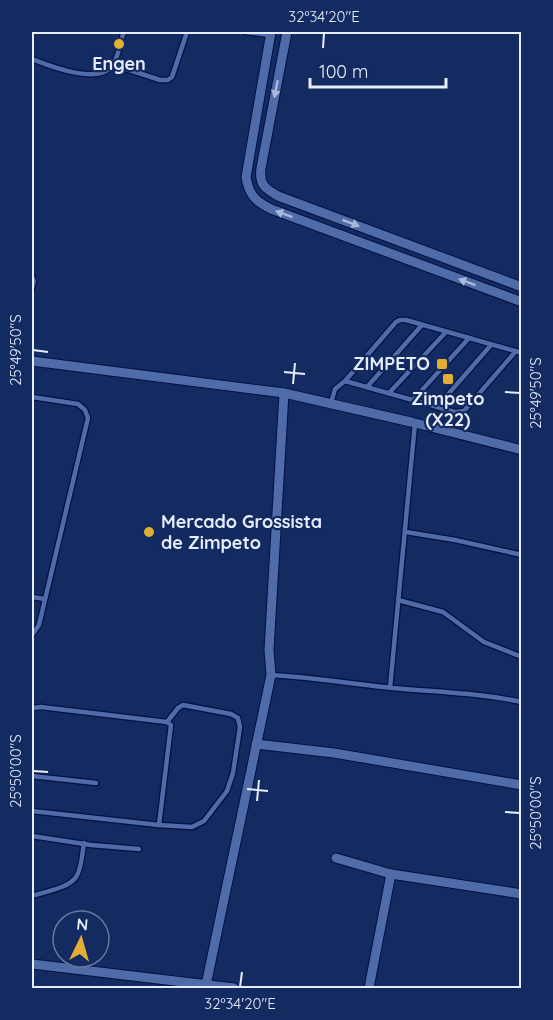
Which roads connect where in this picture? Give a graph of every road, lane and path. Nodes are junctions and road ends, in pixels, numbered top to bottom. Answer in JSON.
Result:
{"nodes":[{"id":1,"x":124,"y":32,"type":"edge"},
{"id":2,"x":187,"y":32,"type":"edge"},
{"id":3,"x":246,"y":32,"type":"edge"},
{"id":4,"x":287,"y":32,"type":"edge"},
{"id":5,"x":271,"y":33,"type":"edge"},
{"id":6,"x":32,"y":59,"type":"edge"},
{"id":7,"x":114,"y":65,"type":"junction"},
{"id":8,"x":32,"y":277,"type":"edge"},
{"id":9,"x":522,"y":287,"type":"edge"},
{"id":10,"x":32,"y":288,"type":"edge"},
{"id":11,"x":522,"y":302,"type":"edge"},
{"id":12,"x":422,"y":325,"type":"junction"},
{"id":13,"x":446,"y":332,"type":"junction"},
{"id":14,"x":469,"y":338,"type":"junction"},
{"id":15,"x":491,"y":345,"type":"junction"},
{"id":16,"x":519,"y":352,"type":"edge"},
{"id":17,"x":32,"y":361,"type":"edge"},
{"id":18,"x":345,"y":381,"type":"junction"},
{"id":19,"x":367,"y":387,"type":"junction"},
{"id":20,"x":284,"y":393,"type":"junction"},
{"id":21,"x":389,"y":393,"type":"junction"},
{"id":22,"x":32,"y":397,"type":"edge"},
{"id":23,"x":413,"y":400,"type":"junction"},
{"id":24,"x":331,"y":403,"type":"junction"},
{"id":25,"x":437,"y":407,"type":"junction"},
{"id":26,"x":415,"y":423,"type":"junction"},
{"id":27,"x":522,"y":450,"type":"edge"},
{"id":28,"x":406,"y":532,"type":"junction"},
{"id":29,"x":522,"y":555,"type":"edge"},
{"id":30,"x":32,"y":597,"type":"edge"},
{"id":31,"x":45,"y":599,"type":"junction"},
{"id":32,"x":398,"y":600,"type":"junction"},
{"id":33,"x":32,"y":635,"type":"edge"},
{"id":34,"x":522,"y":657,"type":"edge"},
{"id":35,"x":271,"y":675,"type":"junction"},
{"id":36,"x":390,"y":688,"type":"junction"},
{"id":37,"x":522,"y":702,"type":"edge"},
{"id":38,"x":32,"y":708,"type":"edge"},
{"id":39,"x":167,"y":722,"type":"junction"},
{"id":40,"x":256,"y":744,"type":"junction"},
{"id":41,"x":32,"y":776,"type":"edge"},
{"id":42,"x":96,"y":783,"type":"dead end"},
{"id":43,"x":522,"y":785,"type":"edge"},
{"id":44,"x":32,"y":811,"type":"edge"},
{"id":45,"x":159,"y":825,"type":"junction"},
{"id":46,"x":32,"y":836,"type":"edge"},
{"id":47,"x":84,"y":843,"type":"junction"},
{"id":48,"x":139,"y":849,"type":"dead end"},
{"id":49,"x":336,"y":858,"type":"dead end"},
{"id":50,"x":391,"y":874,"type":"junction"},
{"id":51,"x":522,"y":894,"type":"edge"},
{"id":52,"x":32,"y":896,"type":"edge"},
{"id":53,"x":32,"y":964,"type":"edge"},
{"id":54,"x":206,"y":985,"type":"junction"},
{"id":55,"x":234,"y":988,"type":"edge"},
{"id":56,"x":369,"y":988,"type":"edge"}],
"edges":[{"from":1,"to":7,"type":"lane"},
{"from":2,"to":7,"type":"lane"},
{"from":3,"to":5,"type":"lane"},
{"from":4,"to":9,"type":"street","one_way":true},
{"from":11,"to":5,"type":"street","one_way":true},
{"from":6,"to":7,"type":"lane"},
{"from":8,"to":10,"type":"lane"},
{"from":12,"to":13,"type":"lane"},
{"from":12,"to":18,"type":"lane"},
{"from":12,"to":19,"type":"lane"},
{"from":13,"to":14,"type":"lane"},
{"from":13,"to":21,"type":"lane"},
{"from":14,"to":15,"type":"lane"},
{"from":14,"to":23,"type":"lane"},
{"from":15,"to":16,"type":"lane"},
{"from":15,"to":25,"type":"lane"},
{"from":16,"to":25,"type":"lane"},
{"from":17,"to":20,"type":"street"},
{"from":18,"to":19,"type":"lane"},
{"from":18,"to":24,"type":"lane"},
{"from":19,"to":21,"type":"lane"},
{"from":20,"to":24,"type":"street"},
{"from":20,"to":35,"type":"street"},
{"from":21,"to":23,"type":"lane"},
{"from":22,"to":31,"type":"lane"},
{"from":23,"to":25,"type":"lane"},
{"from":24,"to":26,"type":"street"},
{"from":26,"to":27,"type":"street"},
{"from":26,"to":28,"type":"lane"},
{"from":28,"to":29,"type":"lane"},
{"from":28,"to":32,"type":"lane"},
{"from":30,"to":31,"type":"lane"},
{"from":31,"to":33,"type":"lane"},
{"from":32,"to":34,"type":"lane"},
{"from":32,"to":36,"type":"lane"},
{"from":35,"to":36,"type":"lane"},
{"from":35,"to":40,"type":"street"},
{"from":36,"to":37,"type":"lane"},
{"from":38,"to":39,"type":"lane"},
{"from":39,"to":45,"type":"lane"},
{"from":39,"to":45,"type":"lane"},
{"from":40,"to":43,"type":"street"},
{"from":40,"to":54,"type":"street"},
{"from":41,"to":42,"type":"lane"},
{"from":44,"to":45,"type":"lane"},
{"from":46,"to":47,"type":"lane"},
{"from":47,"to":48,"type":"lane"},
{"from":47,"to":52,"type":"lane"},
{"from":49,"to":50,"type":"street"},
{"from":50,"to":51,"type":"street"},
{"from":50,"to":56,"type":"street"},
{"from":53,"to":54,"type":"street"},
{"from":54,"to":55,"type":"street"}]}
